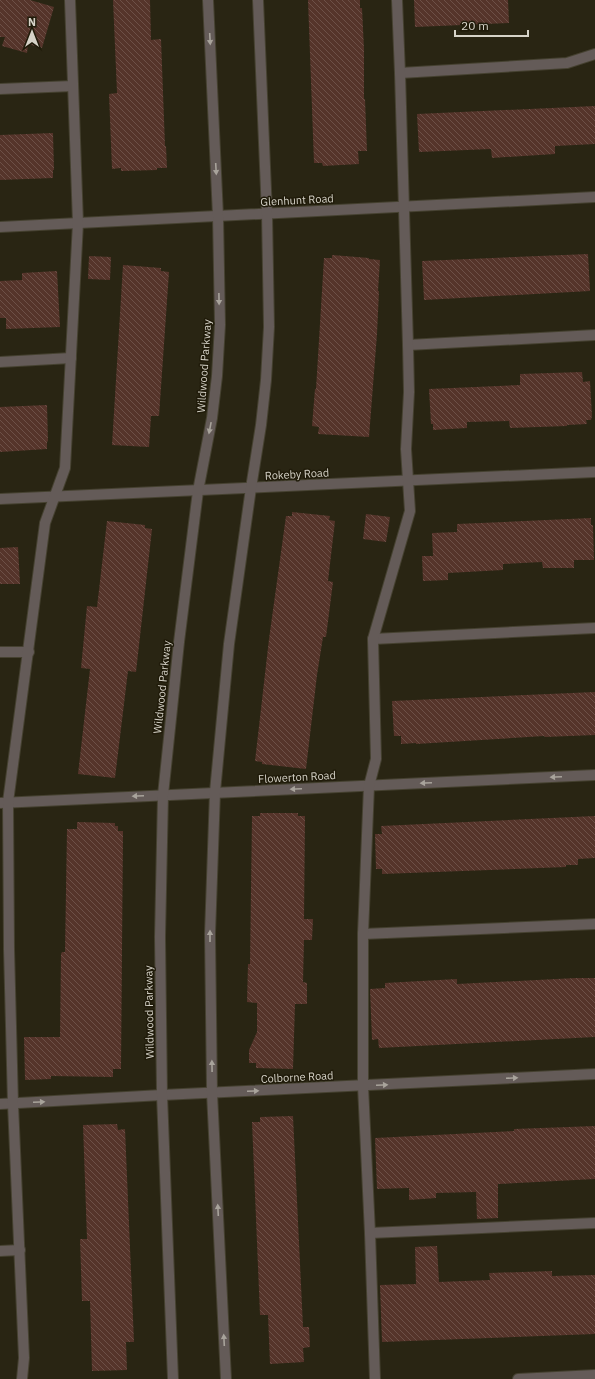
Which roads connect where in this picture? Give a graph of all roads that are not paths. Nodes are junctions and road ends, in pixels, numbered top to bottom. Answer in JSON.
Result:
{"nodes":[{"id":1,"x":70,"y":0,"type":"edge"},
{"id":2,"x":208,"y":0,"type":"edge"},
{"id":3,"x":258,"y":0,"type":"edge"},
{"id":4,"x":397,"y":0,"type":"edge"},
{"id":5,"x":595,"y":54,"type":"edge"},
{"id":6,"x":400,"y":73,"type":"junction"},
{"id":7,"x":72,"y":86,"type":"junction"},
{"id":8,"x":0,"y":89,"type":"edge"},
{"id":9,"x":595,"y":198,"type":"edge"},
{"id":10,"x":404,"y":207,"type":"junction"},
{"id":11,"x":267,"y":214,"type":"junction"},
{"id":12,"x":218,"y":216,"type":"junction"},
{"id":13,"x":78,"y":223,"type":"junction"},
{"id":14,"x":0,"y":227,"type":"edge"},
{"id":15,"x":595,"y":335,"type":"edge"},
{"id":16,"x":408,"y":345,"type":"junction"},
{"id":17,"x":71,"y":358,"type":"junction"},
{"id":18,"x":0,"y":362,"type":"edge"},
{"id":19,"x":595,"y":472,"type":"edge"},
{"id":20,"x":409,"y":481,"type":"junction"},
{"id":21,"x":251,"y":488,"type":"junction"},
{"id":22,"x":198,"y":491,"type":"junction"},
{"id":23,"x":55,"y":496,"type":"junction"},
{"id":24,"x":0,"y":499,"type":"edge"},
{"id":25,"x":595,"y":628,"type":"edge"},
{"id":26,"x":373,"y":639,"type":"junction"},
{"id":27,"x":0,"y":652,"type":"edge"},
{"id":28,"x":29,"y":652,"type":"junction"},
{"id":29,"x":595,"y":775,"type":"edge"},
{"id":30,"x":370,"y":786,"type":"junction"},
{"id":31,"x":215,"y":792,"type":"junction"},
{"id":32,"x":163,"y":794,"type":"junction"},
{"id":33,"x":4,"y":802,"type":"edge"},
{"id":34,"x":595,"y":924,"type":"edge"},
{"id":35,"x":363,"y":934,"type":"junction"},
{"id":36,"x":4,"y":950,"type":"edge"},
{"id":37,"x":595,"y":1074,"type":"edge"},
{"id":38,"x":363,"y":1086,"type":"junction"},
{"id":39,"x":212,"y":1093,"type":"junction"},
{"id":40,"x":162,"y":1095,"type":"junction"},
{"id":41,"x":0,"y":1104,"type":"edge"},
{"id":42,"x":13,"y":1104,"type":"junction"},
{"id":43,"x":595,"y":1223,"type":"edge"},
{"id":44,"x":370,"y":1234,"type":"junction"},
{"id":45,"x":20,"y":1250,"type":"junction"},
{"id":46,"x":0,"y":1251,"type":"edge"},
{"id":47,"x":595,"y":1375,"type":"edge"},
{"id":48,"x":22,"y":1379,"type":"edge"},
{"id":49,"x":173,"y":1379,"type":"edge"},
{"id":50,"x":226,"y":1379,"type":"edge"},
{"id":51,"x":375,"y":1379,"type":"edge"},
{"id":52,"x":518,"y":1379,"type":"edge"}],
"edges":[{"from":1,"to":7,"type":"street"},
{"from":2,"to":12,"type":"street","name":"Wildwood Parkway","one_way":true},
{"from":3,"to":11,"type":"street"},
{"from":4,"to":6,"type":"street"},
{"from":5,"to":6,"type":"street"},
{"from":6,"to":10,"type":"street"},
{"from":7,"to":8,"type":"street"},
{"from":7,"to":13,"type":"street"},
{"from":9,"to":10,"type":"street","name":"Glenhunt Road"},
{"from":10,"to":11,"type":"street","name":"Glenhunt Road"},
{"from":10,"to":16,"type":"street"},
{"from":11,"to":12,"type":"street","name":"Glenhunt Road"},
{"from":11,"to":21,"type":"street"},
{"from":12,"to":13,"type":"street","name":"Glenhunt Road"},
{"from":12,"to":22,"type":"street","name":"Wildwood Parkway","one_way":true},
{"from":13,"to":14,"type":"street","name":"Glenhunt Road"},
{"from":13,"to":17,"type":"street"},
{"from":15,"to":16,"type":"street"},
{"from":16,"to":20,"type":"street"},
{"from":17,"to":18,"type":"street"},
{"from":17,"to":23,"type":"street"},
{"from":19,"to":20,"type":"street","name":"Rokeby Road"},
{"from":20,"to":21,"type":"street","name":"Rokeby Road"},
{"from":20,"to":26,"type":"street"},
{"from":21,"to":22,"type":"street","name":"Rokeby Road"},
{"from":21,"to":31,"type":"street"},
{"from":22,"to":23,"type":"street","name":"Rokeby Road"},
{"from":22,"to":32,"type":"street","name":"Wildwood Parkway"},
{"from":23,"to":24,"type":"street","name":"Rokeby Road"},
{"from":23,"to":28,"type":"street"},
{"from":25,"to":26,"type":"street"},
{"from":26,"to":30,"type":"street"},
{"from":27,"to":28,"type":"street"},
{"from":28,"to":33,"type":"street"},
{"from":29,"to":30,"type":"street","name":"Flowerton Road","one_way":true},
{"from":30,"to":31,"type":"street","name":"Flowerton Road","one_way":true},
{"from":30,"to":35,"type":"street"},
{"from":31,"to":32,"type":"street","name":"Flowerton Road"},
{"from":39,"to":31,"type":"street","one_way":true},
{"from":32,"to":33,"type":"street","name":"Flowerton Road","one_way":true},
{"from":32,"to":40,"type":"street","name":"Wildwood Parkway"},
{"from":33,"to":36,"type":"street"},
{"from":34,"to":35,"type":"street"},
{"from":35,"to":38,"type":"street"},
{"from":36,"to":42,"type":"street"},
{"from":38,"to":37,"type":"street","name":"Colborne Road","one_way":true},
{"from":39,"to":38,"type":"street","name":"Colborne Road","one_way":true},
{"from":38,"to":44,"type":"street"},
{"from":39,"to":40,"type":"street","name":"Colborne Road"},
{"from":50,"to":39,"type":"street","one_way":true},
{"from":42,"to":40,"type":"street","name":"Colborne Road","one_way":true},
{"from":40,"to":49,"type":"street","name":"Wildwood Parkway"},
{"from":41,"to":42,"type":"street","name":"Colborne Road"},
{"from":42,"to":45,"type":"street"},
{"from":43,"to":44,"type":"street"},
{"from":44,"to":51,"type":"street"},
{"from":45,"to":46,"type":"street"},
{"from":45,"to":48,"type":"street"},
{"from":47,"to":52,"type":"street"}]}
